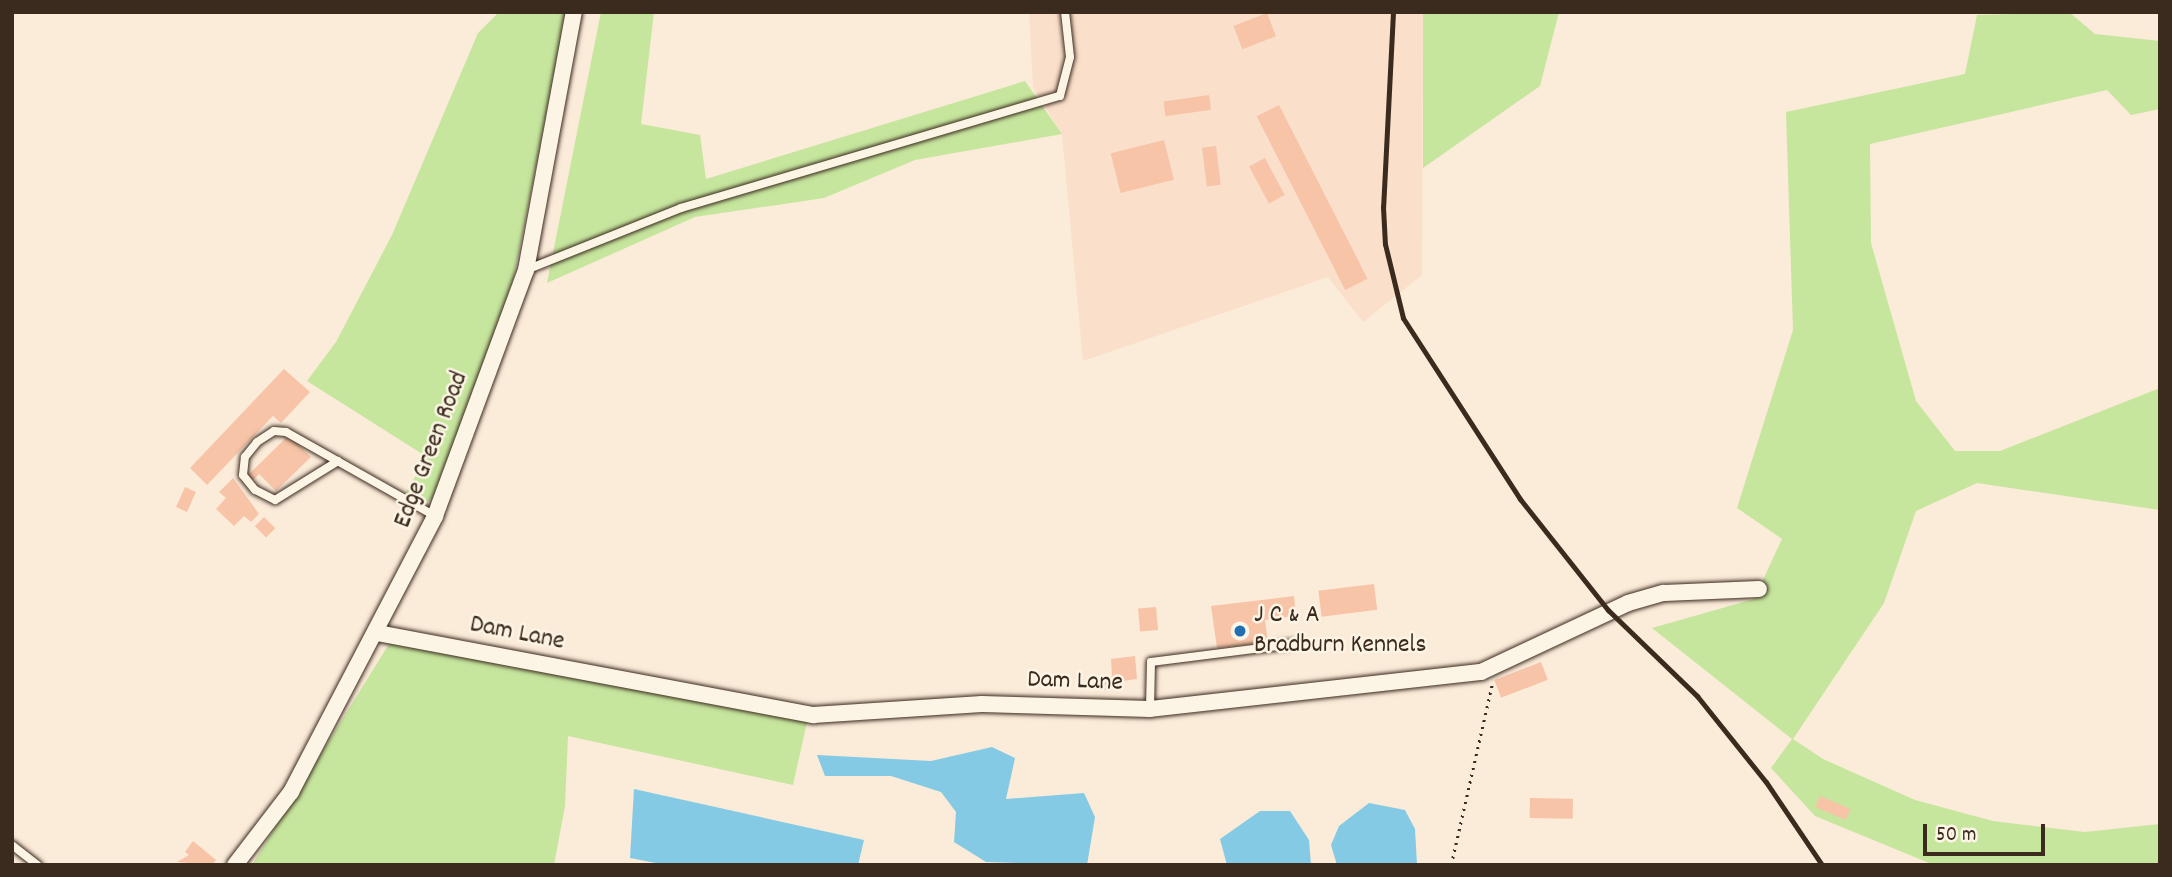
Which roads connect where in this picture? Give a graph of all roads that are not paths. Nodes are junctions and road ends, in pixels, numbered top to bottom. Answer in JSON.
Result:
{"nodes":[{"id":1,"x":574,"y":12,"type":"edge"},
{"id":2,"x":1065,"y":12,"type":"edge"},
{"id":3,"x":526,"y":270,"type":"junction"},
{"id":4,"x":338,"y":461,"type":"junction"},
{"id":5,"x":435,"y":516,"type":"junction"},
{"id":6,"x":1759,"y":589,"type":"dead end"},
{"id":7,"x":379,"y":633,"type":"junction"},
{"id":8,"x":1293,"y":644,"type":"dead end"},
{"id":9,"x":1150,"y":709,"type":"junction"},
{"id":10,"x":12,"y":845,"type":"edge"},
{"id":11,"x":38,"y":865,"type":"edge"},
{"id":12,"x":235,"y":865,"type":"edge"}],
"edges":[{"from":1,"to":3,"type":"street","name":"Edge Green Road"},
{"from":2,"to":3,"type":"lane"},
{"from":3,"to":5,"type":"street","name":"Edge Green Road"},
{"from":4,"to":4,"type":"lane"},
{"from":4,"to":5,"type":"lane"},
{"from":5,"to":7,"type":"street","name":"Edge Green Road"},
{"from":6,"to":9,"type":"street","name":"Dam Lane"},
{"from":7,"to":9,"type":"street","name":"Dam Lane"},
{"from":7,"to":12,"type":"street","name":"Edge Green Road"},
{"from":8,"to":9,"type":"lane"},
{"from":10,"to":11,"type":"lane"}]}
